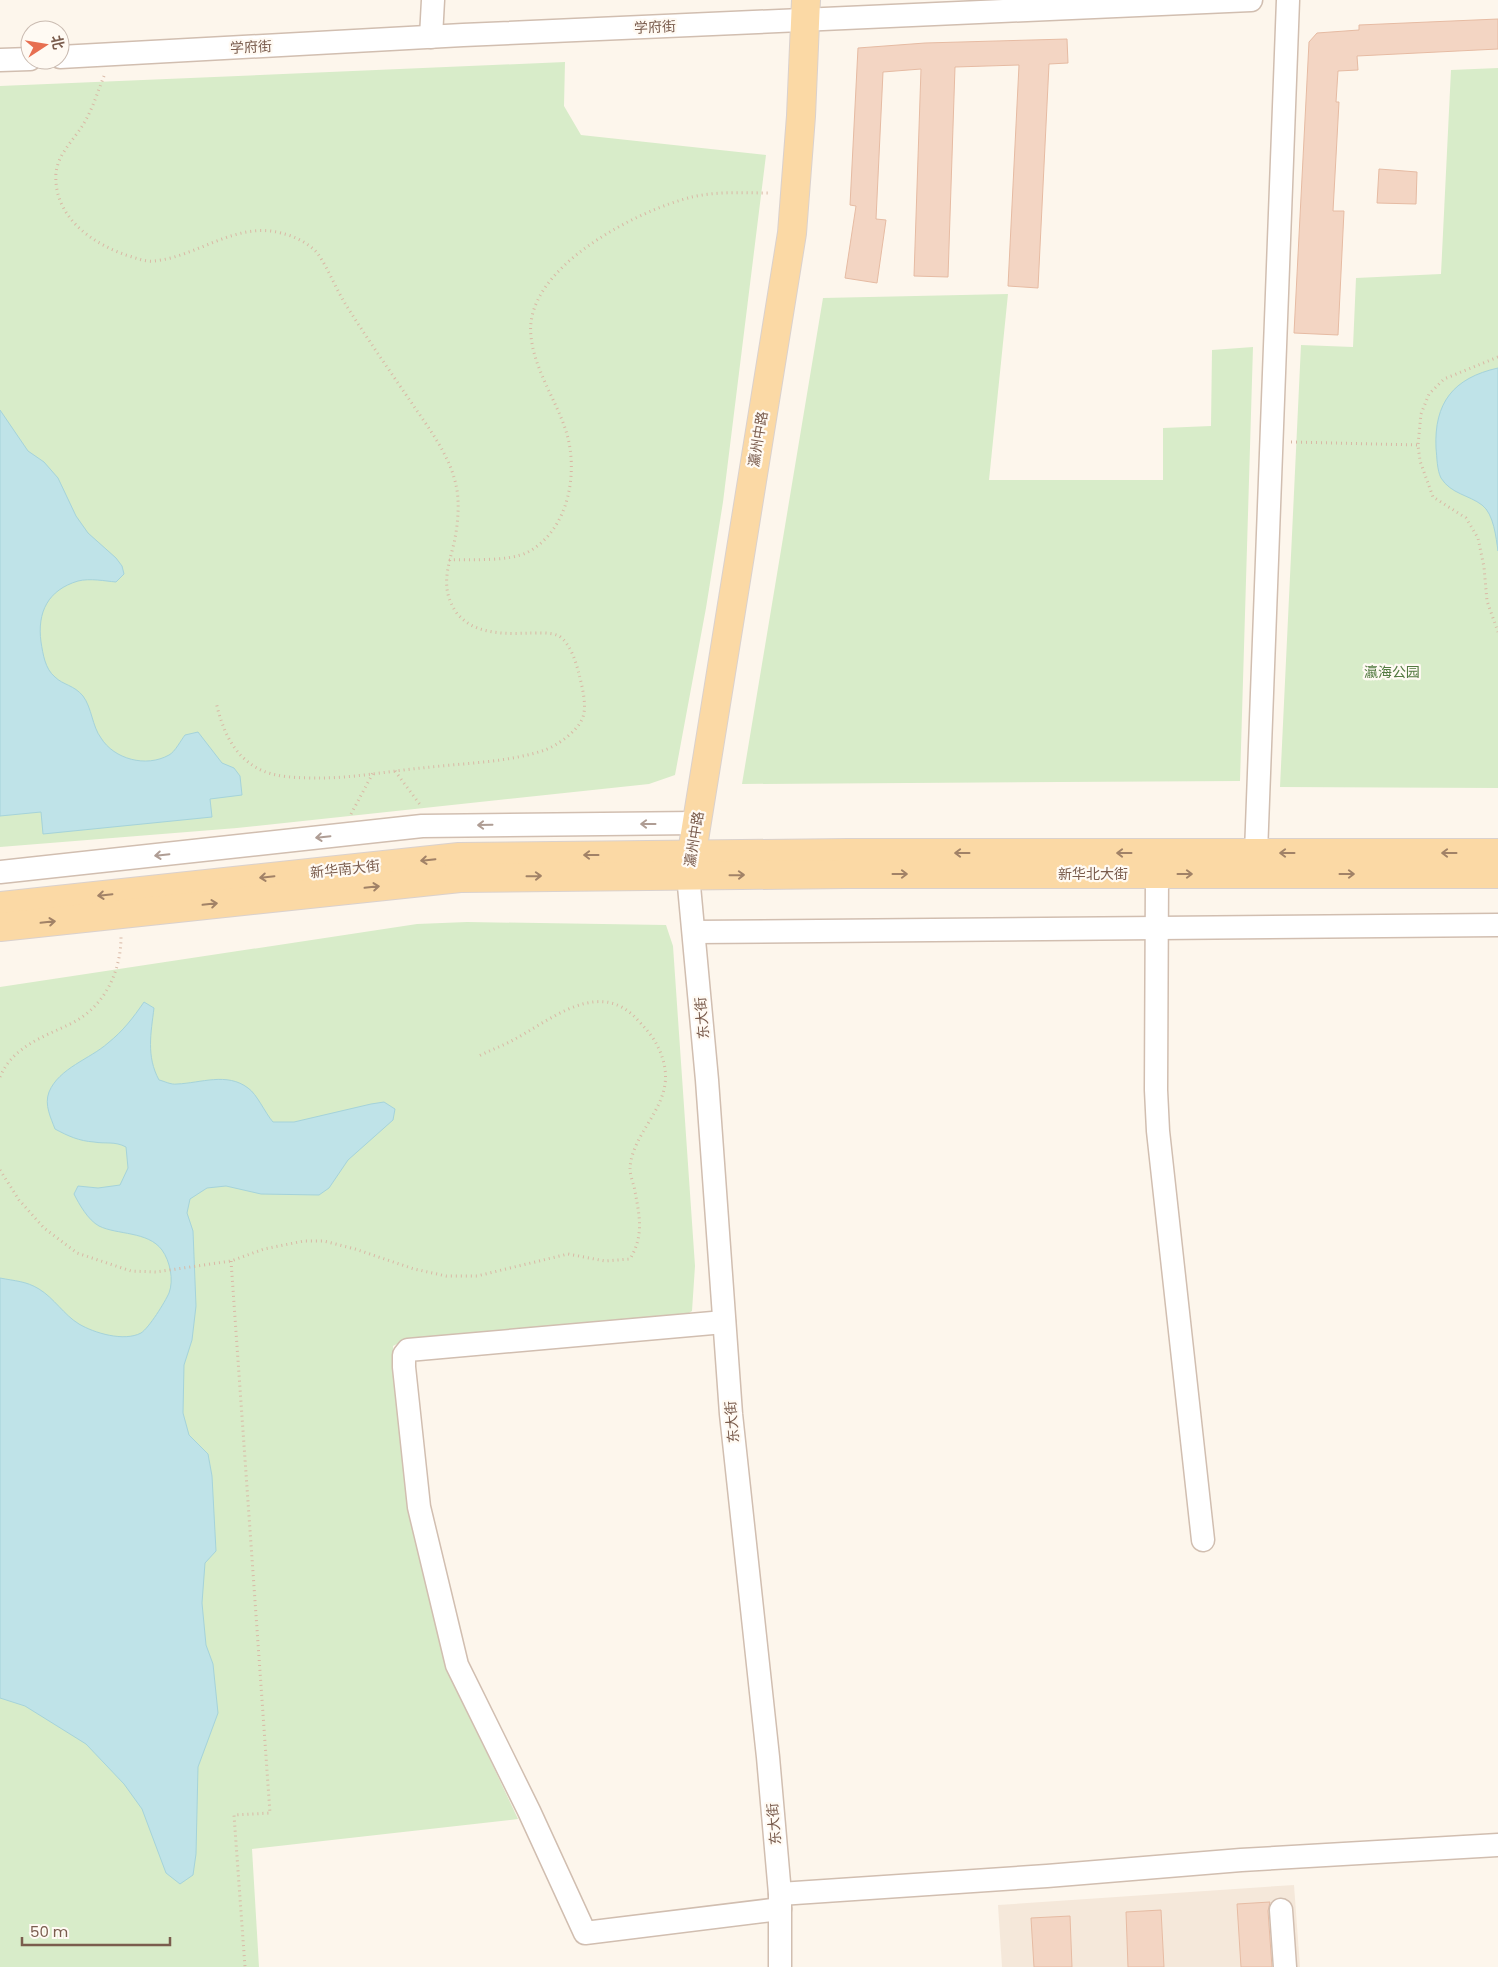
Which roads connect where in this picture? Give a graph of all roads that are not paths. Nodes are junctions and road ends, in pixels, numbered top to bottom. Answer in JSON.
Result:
{"nodes":[{"id":1,"x":433,"y":0,"type":"edge"},
{"id":2,"x":1251,"y":0,"type":"edge"},
{"id":3,"x":1288,"y":0,"type":"edge"},
{"id":4,"x":806,"y":10,"type":"edge"},
{"id":5,"x":431,"y":37,"type":"junction"},
{"id":6,"x":70,"y":56,"type":"edge"},
{"id":7,"x":20,"y":59,"type":"edge"},
{"id":8,"x":0,"y":60,"type":"edge"},
{"id":9,"x":697,"y":823,"type":"junction"},
{"id":10,"x":1256,"y":853,"type":"junction"},
{"id":11,"x":1498,"y":853,"type":"edge"},
{"id":12,"x":690,"y":865,"type":"junction"},
{"id":13,"x":0,"y":872,"type":"edge"},
{"id":14,"x":1157,"y":874,"type":"junction"},
{"id":15,"x":1498,"y":874,"type":"edge"},
{"id":16,"x":0,"y":906,"type":"edge"},
{"id":17,"x":1498,"y":925,"type":"edge"},
{"id":18,"x":0,"y":927,"type":"edge"},
{"id":19,"x":1157,"y":928,"type":"junction"},
{"id":20,"x":694,"y":932,"type":"junction"},
{"id":21,"x":724,"y":1322,"type":"junction"},
{"id":22,"x":1203,"y":1540,"type":"dead end"},
{"id":23,"x":1498,"y":1845,"type":"edge"},
{"id":24,"x":780,"y":1902,"type":"junction"},
{"id":25,"x":1281,"y":1910,"type":"dead end"},
{"id":26,"x":780,"y":1967,"type":"edge"},
{"id":27,"x":1285,"y":1967,"type":"edge"}],
"edges":[{"from":1,"to":5,"type":"street"},
{"from":2,"to":4,"type":"street","name":"学府街"},
{"from":3,"to":10,"type":"street"},
{"from":4,"to":5,"type":"street","name":"学府街"},
{"from":4,"to":9,"type":"main road","name":"瀛州中路"},
{"from":5,"to":6,"type":"street","name":"学府街"},
{"from":7,"to":8,"type":"street"},
{"from":9,"to":12,"type":"main road","name":"瀛州中路"},
{"from":9,"to":13,"type":"street","one_way":true},
{"from":11,"to":10,"type":"main road","name":"新华北大街","one_way":true},
{"from":10,"to":12,"type":"main road","name":"新华北大街","one_way":true},
{"from":12,"to":14,"type":"main road","name":"新华北大街","one_way":true},
{"from":12,"to":16,"type":"main road","name":"新华南大街","one_way":true},
{"from":18,"to":12,"type":"main road","name":"新华南大街","one_way":true},
{"from":12,"to":20,"type":"street","name":"东大街"},
{"from":14,"to":15,"type":"main road","name":"新华北大街","one_way":true},
{"from":14,"to":19,"type":"street"},
{"from":17,"to":19,"type":"street"},
{"from":19,"to":20,"type":"street"},
{"from":19,"to":22,"type":"street"},
{"from":20,"to":21,"type":"street","name":"东大街"},
{"from":21,"to":24,"type":"street","name":"东大街"},
{"from":21,"to":24,"type":"street"},
{"from":23,"to":24,"type":"street"},
{"from":24,"to":26,"type":"street","name":"东大街"},
{"from":25,"to":27,"type":"street"}]}
